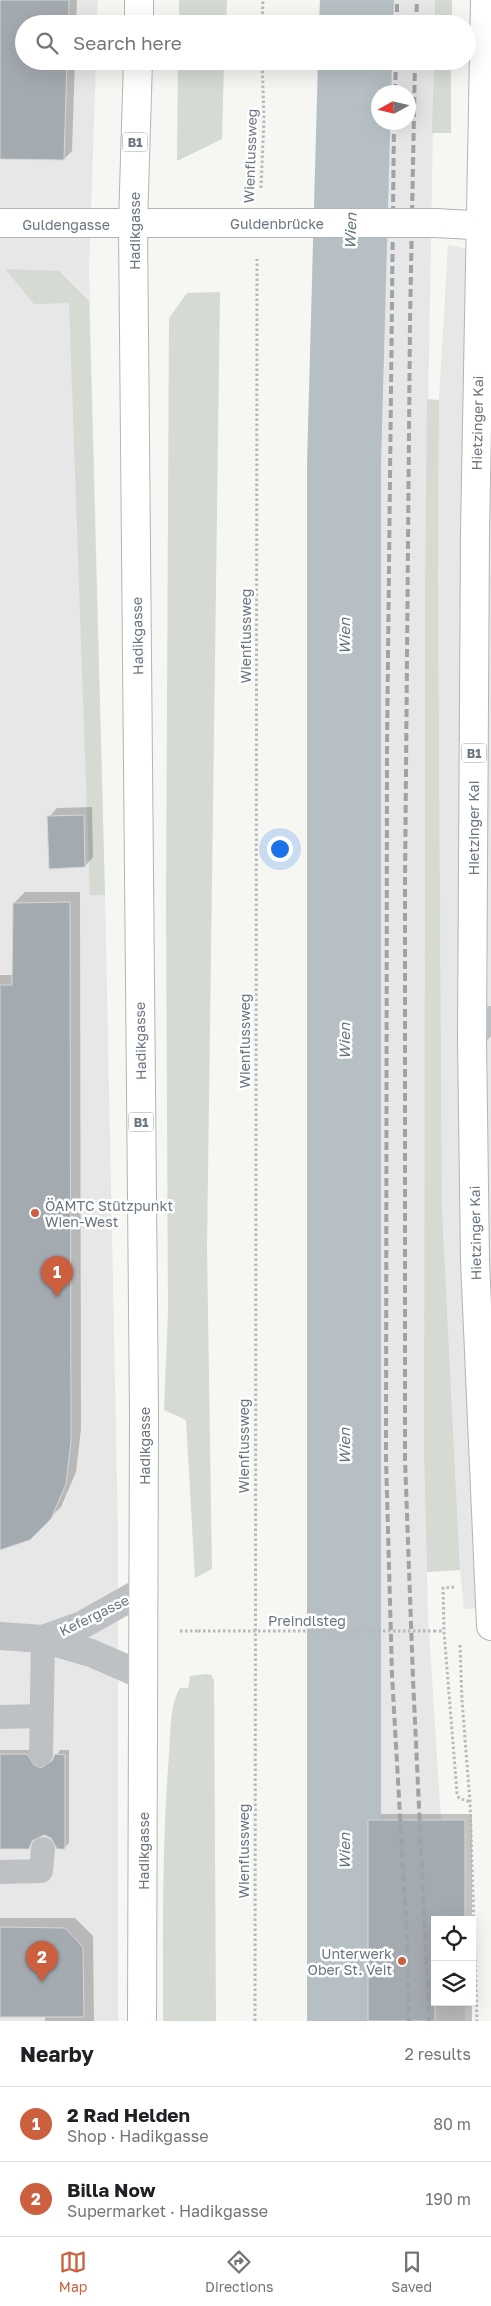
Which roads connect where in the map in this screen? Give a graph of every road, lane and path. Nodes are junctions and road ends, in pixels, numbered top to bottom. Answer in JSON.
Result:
{"nodes":[{"id":1,"x":139,"y":0,"type":"edge"},
{"id":2,"x":263,"y":0,"type":"edge"},
{"id":3,"x":485,"y":0,"type":"edge"},
{"id":4,"x":139,"y":15,"type":"edge"},
{"id":5,"x":262,"y":15,"type":"edge"},
{"id":6,"x":138,"y":70,"type":"edge"},
{"id":7,"x":262,"y":70,"type":"edge"},
{"id":8,"x":487,"y":114,"type":"edge"},
{"id":9,"x":260,"y":197,"type":"dead end"},
{"id":10,"x":0,"y":223,"type":"edge"},
{"id":11,"x":133,"y":224,"type":"junction"},
{"id":12,"x":486,"y":226,"type":"edge"},
{"id":13,"x":257,"y":255,"type":"dead end"},
{"id":14,"x":483,"y":538,"type":"edge"},
{"id":15,"x":491,"y":1018,"type":"edge"},
{"id":16,"x":472,"y":1039,"type":"junction"},
{"id":17,"x":144,"y":1590,"type":"junction"},
{"id":18,"x":443,"y":1598,"type":"dead end"},
{"id":19,"x":491,"y":1624,"type":"edge"},
{"id":20,"x":180,"y":1631,"type":"dead end"},
{"id":21,"x":444,"y":1631,"type":"junction"},
{"id":22,"x":0,"y":1636,"type":"edge"},
{"id":23,"x":43,"y":1639,"type":"junction"},
{"id":24,"x":460,"y":1644,"type":"dead end"},
{"id":25,"x":144,"y":1676,"type":"junction"},
{"id":26,"x":41,"y":1716,"type":"junction"},
{"id":27,"x":0,"y":1717,"type":"edge"},
{"id":28,"x":41,"y":1754,"type":"dead end"},
{"id":29,"x":470,"y":1802,"type":"junction"},
{"id":30,"x":43,"y":1849,"type":"dead end"},
{"id":31,"x":0,"y":1872,"type":"edge"},
{"id":32,"x":142,"y":2021,"type":"edge"},
{"id":33,"x":255,"y":2021,"type":"edge"},
{"id":34,"x":477,"y":2021,"type":"edge"}],
"edges":[{"from":1,"to":4,"type":"main road"},
{"from":2,"to":5,"type":"path"},
{"from":3,"to":8,"type":"main road","name":"Hietzinger Kai","number":"B1"},
{"from":6,"to":11,"type":"main road","name":"Hadikgasse","number":"B1"},
{"from":7,"to":9,"type":"path","name":"Wienflussweg"},
{"from":8,"to":12,"type":"main road","name":"Hietzinger Kai","number":"B1"},
{"from":10,"to":11,"type":"main road","name":"Guldengasse"},
{"from":11,"to":12,"type":"main road","name":"Guldenbrücke","bridge":true},
{"from":11,"to":17,"type":"main road","name":"Hadikgasse","number":"B1"},
{"from":12,"to":14,"type":"main road","name":"Hietzinger Kai","number":"B1"},
{"from":13,"to":33,"type":"path","name":"Wienflussweg"},
{"from":14,"to":16,"type":"main road","name":"Hietzinger Kai","number":"B1"},
{"from":15,"to":16,"type":"lane"},
{"from":16,"to":19,"type":"main road","name":"Hietzinger Kai","number":"B1"},
{"from":17,"to":23,"type":"street","name":"Kefergasse"},
{"from":17,"to":25,"type":"main road","name":"Hadikgasse","number":"B1"},
{"from":18,"to":21,"type":"path"},
{"from":20,"to":21,"type":"path","name":"Preindlsteg","bridge":true},
{"from":21,"to":29,"type":"path"},
{"from":22,"to":23,"type":"street","name":"Kefergasse"},
{"from":23,"to":25,"type":"street","name":"Kefergasse"},
{"from":23,"to":26,"type":"lane"},
{"from":24,"to":29,"type":"path"},
{"from":25,"to":32,"type":"main road","name":"Hadikgasse","number":"B1"},
{"from":26,"to":27,"type":"lane"},
{"from":26,"to":28,"type":"lane"},
{"from":29,"to":34,"type":"path"},
{"from":30,"to":31,"type":"lane"}]}
